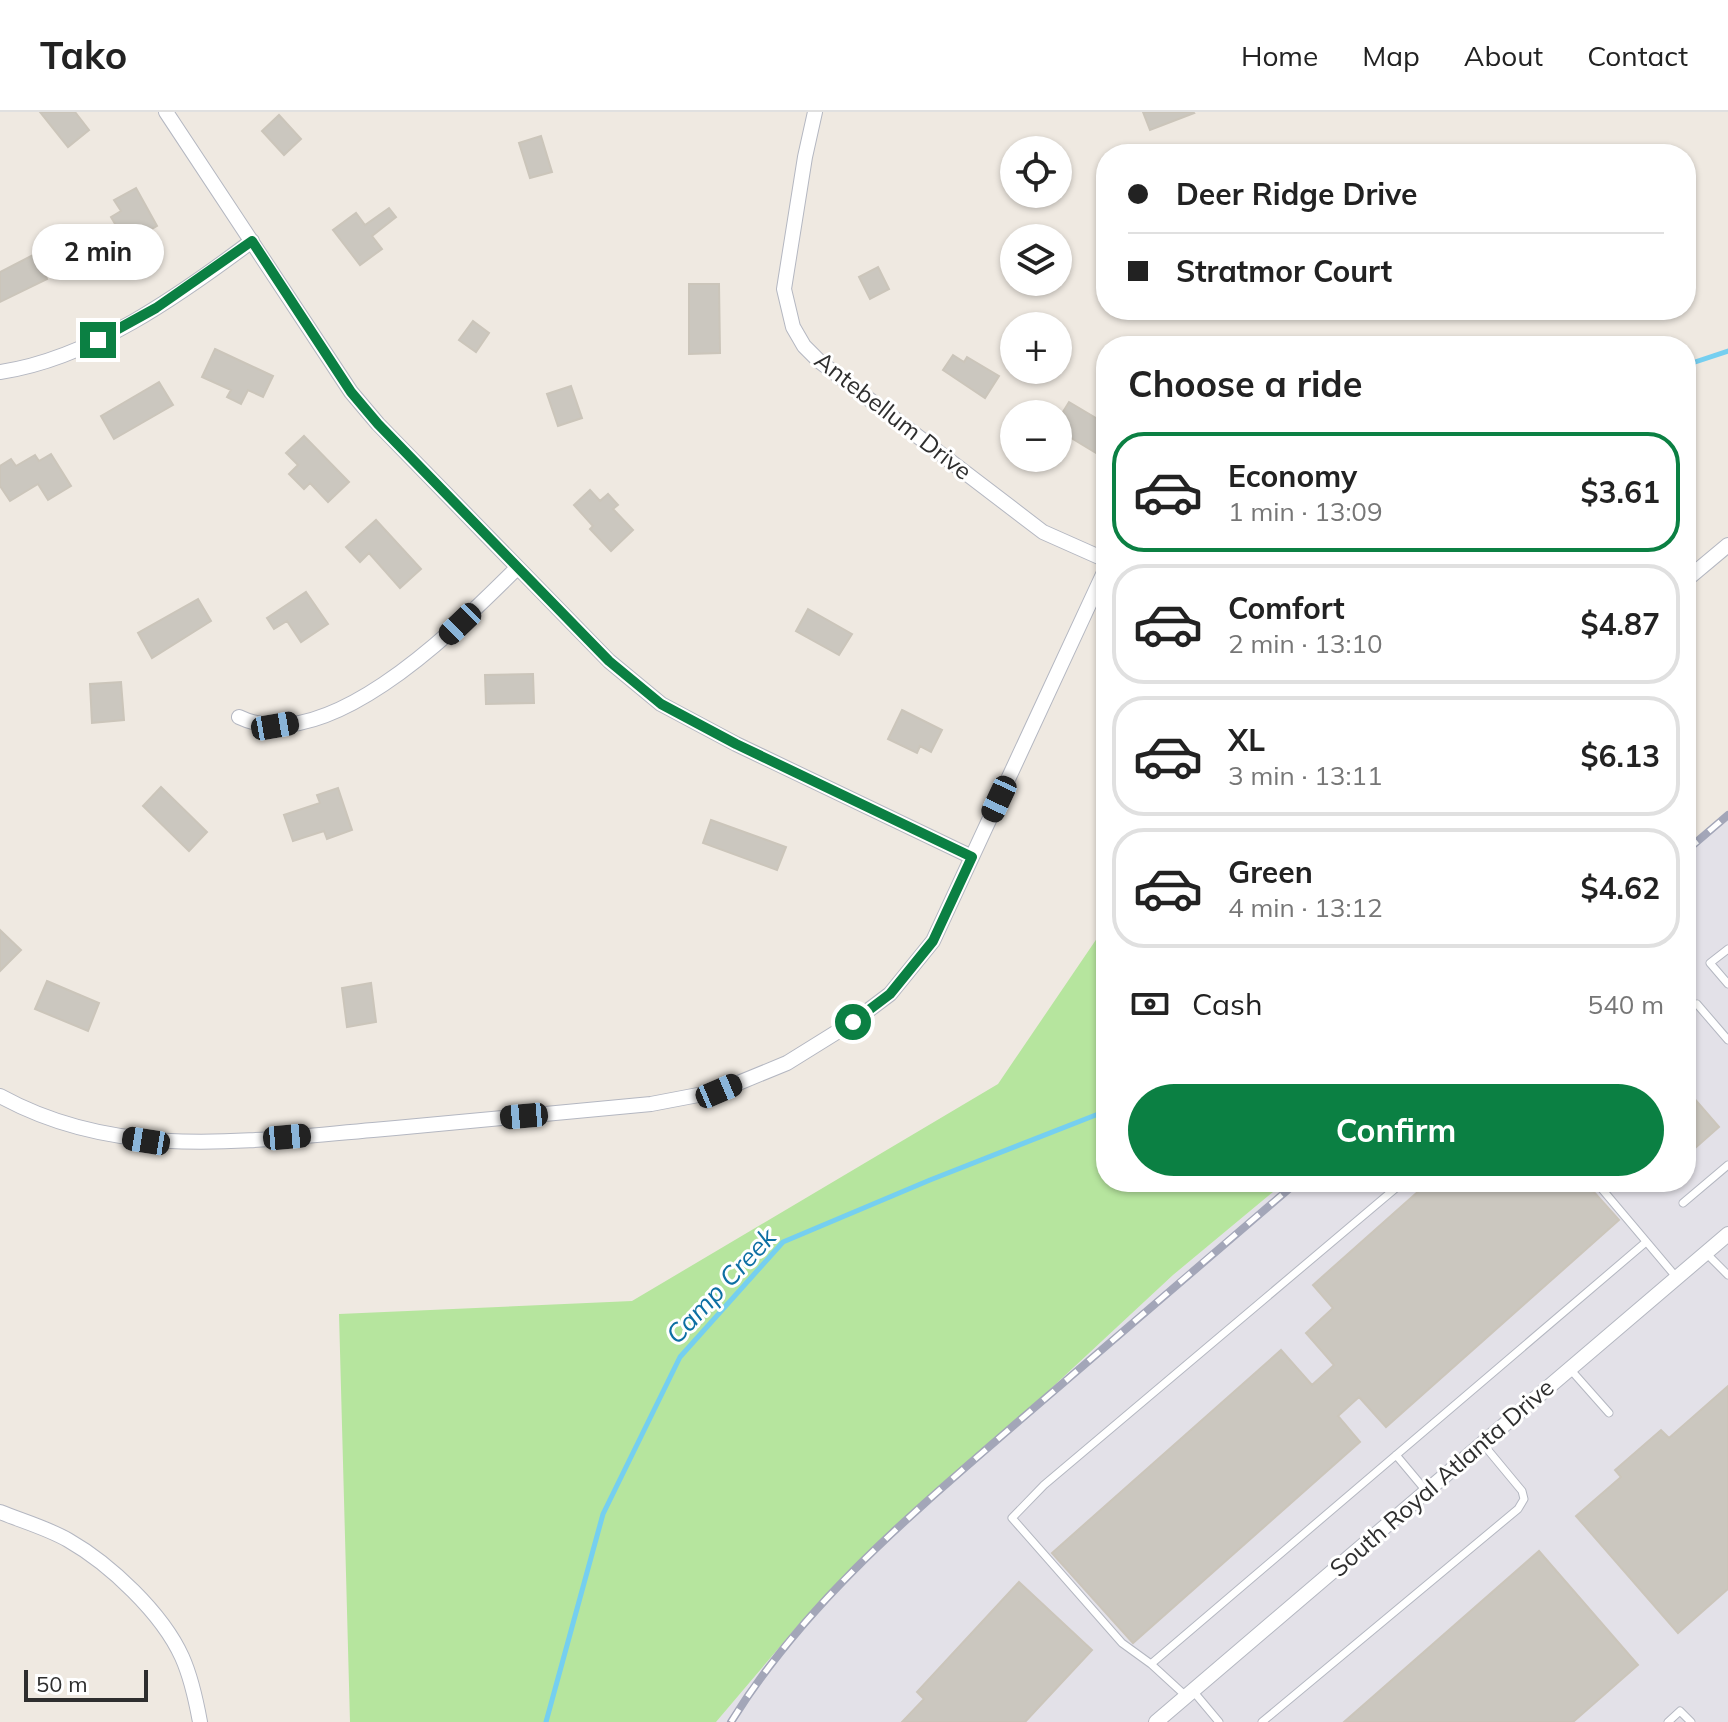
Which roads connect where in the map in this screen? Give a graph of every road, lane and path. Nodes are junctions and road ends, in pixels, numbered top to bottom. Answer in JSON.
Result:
{"nodes":[{"id":1,"x":166,"y":112,"type":"edge"},
{"id":2,"x":815,"y":112,"type":"edge"},
{"id":3,"x":252,"y":241,"type":"junction"},
{"id":4,"x":0,"y":372,"type":"edge"},
{"id":5,"x":1728,"y":545,"type":"edge"},
{"id":6,"x":1096,"y":556,"type":"edge"},
{"id":7,"x":517,"y":568,"type":"junction"},
{"id":8,"x":1696,"y":572,"type":"edge"},
{"id":9,"x":1096,"y":590,"type":"edge"},
{"id":10,"x":239,"y":717,"type":"dead end"},
{"id":11,"x":972,"y":857,"type":"junction"},
{"id":12,"x":1728,"y":949,"type":"edge"},
{"id":13,"x":1728,"y":984,"type":"edge"},
{"id":14,"x":1697,"y":1004,"type":"dead end"},
{"id":15,"x":1728,"y":1040,"type":"edge"},
{"id":16,"x":0,"y":1096,"type":"edge"},
{"id":17,"x":1728,"y":1165,"type":"edge"},
{"id":18,"x":1391,"y":1192,"type":"edge"},
{"id":19,"x":1604,"y":1192,"type":"edge"},
{"id":20,"x":1683,"y":1203,"type":"dead end"},
{"id":21,"x":1728,"y":1234,"type":"edge"},
{"id":22,"x":1646,"y":1242,"type":"junction"},
{"id":23,"x":1706,"y":1253,"type":"junction"},
{"id":24,"x":1728,"y":1275,"type":"edge"},
{"id":25,"x":1677,"y":1278,"type":"junction"},
{"id":26,"x":1570,"y":1369,"type":"junction"},
{"id":27,"x":1609,"y":1413,"type":"dead end"},
{"id":28,"x":1483,"y":1444,"type":"junction"},
{"id":29,"x":1396,"y":1455,"type":"junction"},
{"id":30,"x":1427,"y":1492,"type":"junction"},
{"id":31,"x":0,"y":1512,"type":"edge"},
{"id":32,"x":1151,"y":1664,"type":"junction"},
{"id":33,"x":1190,"y":1694,"type":"junction"},
{"id":34,"x":200,"y":1722,"type":"edge"},
{"id":35,"x":1156,"y":1722,"type":"edge"},
{"id":36,"x":1219,"y":1722,"type":"edge"},
{"id":37,"x":1262,"y":1722,"type":"edge"},
{"id":38,"x":1668,"y":1722,"type":"edge"},
{"id":39,"x":1691,"y":1722,"type":"edge"}],
"edges":[{"from":1,"to":3,"type":"street"},
{"from":2,"to":6,"type":"street","name":"Antebellum Drive"},
{"from":3,"to":4,"type":"street"},
{"from":3,"to":7,"type":"street"},
{"from":5,"to":8,"type":"street"},
{"from":7,"to":10,"type":"street"},
{"from":7,"to":11,"type":"street"},
{"from":9,"to":11,"type":"street"},
{"from":11,"to":16,"type":"street"},
{"from":12,"to":13,"type":"lane"},
{"from":14,"to":15,"type":"lane"},
{"from":17,"to":20,"type":"lane"},
{"from":18,"to":32,"type":"lane"},
{"from":19,"to":22,"type":"lane"},
{"from":21,"to":23,"type":"street","name":"South Royal Atlanta Drive"},
{"from":22,"to":25,"type":"lane"},
{"from":22,"to":29,"type":"lane"},
{"from":23,"to":24,"type":"lane"},
{"from":23,"to":25,"type":"street","name":"South Royal Atlanta Drive"},
{"from":25,"to":26,"type":"street","name":"South Royal Atlanta Drive"},
{"from":26,"to":27,"type":"lane"},
{"from":26,"to":28,"type":"street","name":"South Royal Atlanta Drive"},
{"from":28,"to":30,"type":"street","name":"South Royal Atlanta Drive"},
{"from":28,"to":37,"type":"lane"},
{"from":29,"to":30,"type":"lane"},
{"from":29,"to":32,"type":"lane"},
{"from":30,"to":33,"type":"street","name":"South Royal Atlanta Drive"},
{"from":31,"to":34,"type":"street"},
{"from":32,"to":33,"type":"lane"},
{"from":33,"to":35,"type":"street","name":"South Royal Atlanta Drive"},
{"from":33,"to":36,"type":"lane"},
{"from":38,"to":39,"type":"lane"}]}
